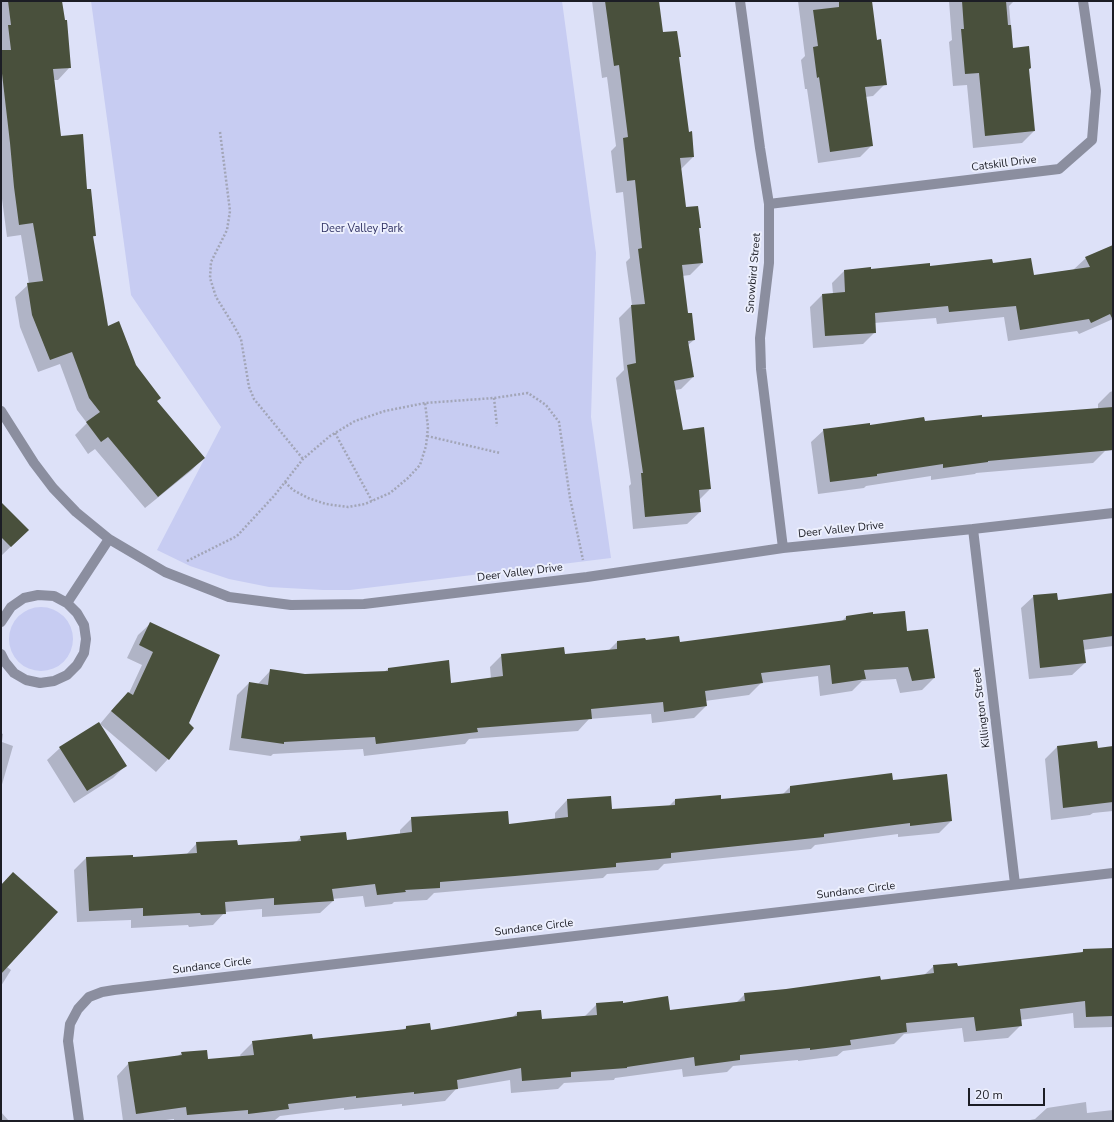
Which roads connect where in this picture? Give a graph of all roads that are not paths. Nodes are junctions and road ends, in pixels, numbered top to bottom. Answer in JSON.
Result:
{"nodes":[{"id":1,"x":740,"y":1,"type":"edge"},
{"id":2,"x":1083,"y":1,"type":"edge"},
{"id":3,"x":770,"y":204,"type":"junction"},
{"id":4,"x":1,"y":411,"type":"edge"},
{"id":5,"x":1113,"y":513,"type":"edge"},
{"id":6,"x":973,"y":529,"type":"junction"},
{"id":7,"x":109,"y":539,"type":"junction"},
{"id":8,"x":784,"y":548,"type":"junction"},
{"id":9,"x":68,"y":603,"type":"junction"},
{"id":10,"x":1,"y":622,"type":"edge"},
{"id":11,"x":1,"y":654,"type":"edge"},
{"id":12,"x":1113,"y":873,"type":"edge"},
{"id":13,"x":1015,"y":884,"type":"junction"},
{"id":14,"x":79,"y":1121,"type":"edge"}],
"edges":[{"from":1,"to":3,"type":"street","name":"Snowbird Street"},
{"from":2,"to":3,"type":"street","name":"Catskill Drive"},
{"from":3,"to":8,"type":"street","name":"Snowbird Street"},
{"from":4,"to":7,"type":"street","name":"Deer Valley Drive"},
{"from":5,"to":6,"type":"street","name":"Deer Valley Drive"},
{"from":6,"to":8,"type":"street","name":"Deer Valley Drive"},
{"from":6,"to":13,"type":"street","name":"Killington Street"},
{"from":7,"to":8,"type":"street","name":"Deer Valley Drive"},
{"from":7,"to":9,"type":"street"},
{"from":9,"to":10,"type":"street"},
{"from":9,"to":11,"type":"street"},
{"from":12,"to":13,"type":"street","name":"Sundance Circle"},
{"from":13,"to":14,"type":"street","name":"Sundance Circle"}]}
